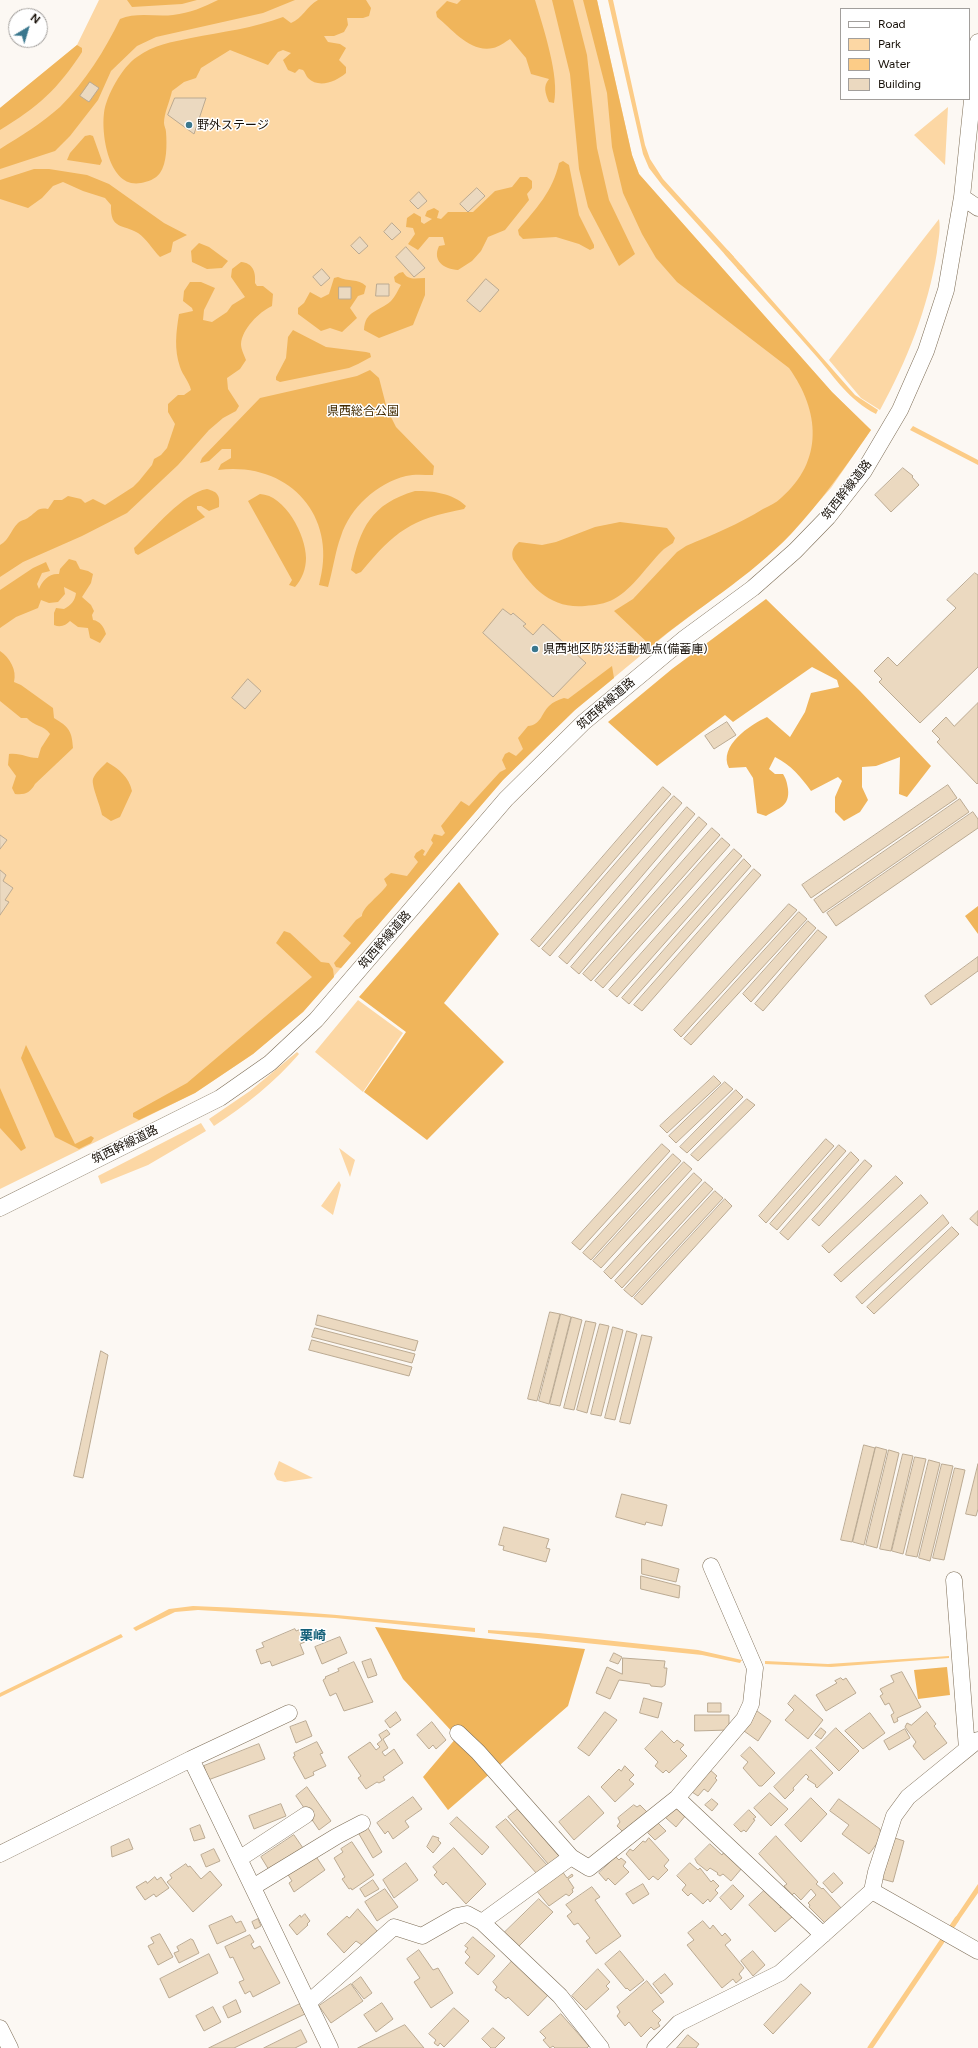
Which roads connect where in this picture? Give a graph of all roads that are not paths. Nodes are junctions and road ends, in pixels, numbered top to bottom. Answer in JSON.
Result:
{"nodes":[{"id":1,"x":978,"y":42,"type":"edge"},
{"id":2,"x":962,"y":197,"type":"junction"},
{"id":3,"x":978,"y":208,"type":"edge"},
{"id":4,"x":0,"y":1208,"type":"edge"},
{"id":5,"x":711,"y":1566,"type":"dead end"},
{"id":6,"x":954,"y":1580,"type":"dead end"},
{"id":7,"x":289,"y":1713,"type":"dead end"},
{"id":8,"x":458,"y":1733,"type":"dead end"},
{"id":9,"x":972,"y":1745,"type":"edge"},
{"id":10,"x":191,"y":1759,"type":"junction"},
{"id":11,"x":677,"y":1798,"type":"junction"},
{"id":12,"x":306,"y":1815,"type":"dead end"},
{"id":13,"x":362,"y":1822,"type":"dead end"},
{"id":14,"x":0,"y":1854,"type":"edge"},
{"id":15,"x":571,"y":1857,"type":"junction"},
{"id":16,"x":239,"y":1859,"type":"junction"},
{"id":17,"x":253,"y":1887,"type":"junction"},
{"id":18,"x":872,"y":1891,"type":"junction"},
{"id":19,"x":482,"y":1922,"type":"junction"},
{"id":20,"x":824,"y":1935,"type":"junction"},
{"id":21,"x":978,"y":1952,"type":"edge"},
{"id":22,"x":308,"y":2003,"type":"junction"},
{"id":23,"x":0,"y":2028,"type":"edge"},
{"id":24,"x":10,"y":2048,"type":"edge"},
{"id":25,"x":330,"y":2048,"type":"edge"},
{"id":26,"x":602,"y":2048,"type":"edge"},
{"id":27,"x":655,"y":2048,"type":"edge"}],
"edges":[{"from":1,"to":2,"type":"street","name":"筑西幹線道路"},
{"from":2,"to":3,"type":"street"},
{"from":2,"to":4,"type":"street","name":"筑西幹線道路"},
{"from":5,"to":11,"type":"street"},
{"from":6,"to":9,"type":"street"},
{"from":7,"to":10,"type":"street"},
{"from":8,"to":15,"type":"street"},
{"from":9,"to":18,"type":"street"},
{"from":10,"to":14,"type":"street"},
{"from":10,"to":16,"type":"street"},
{"from":11,"to":15,"type":"street"},
{"from":11,"to":20,"type":"street"},
{"from":12,"to":16,"type":"street"},
{"from":13,"to":17,"type":"street"},
{"from":15,"to":19,"type":"street"},
{"from":16,"to":17,"type":"street"},
{"from":17,"to":22,"type":"street"},
{"from":18,"to":20,"type":"street"},
{"from":18,"to":21,"type":"street"},
{"from":19,"to":22,"type":"street"},
{"from":19,"to":26,"type":"street"},
{"from":20,"to":27,"type":"street"},
{"from":22,"to":25,"type":"street"},
{"from":23,"to":24,"type":"street"}]}
